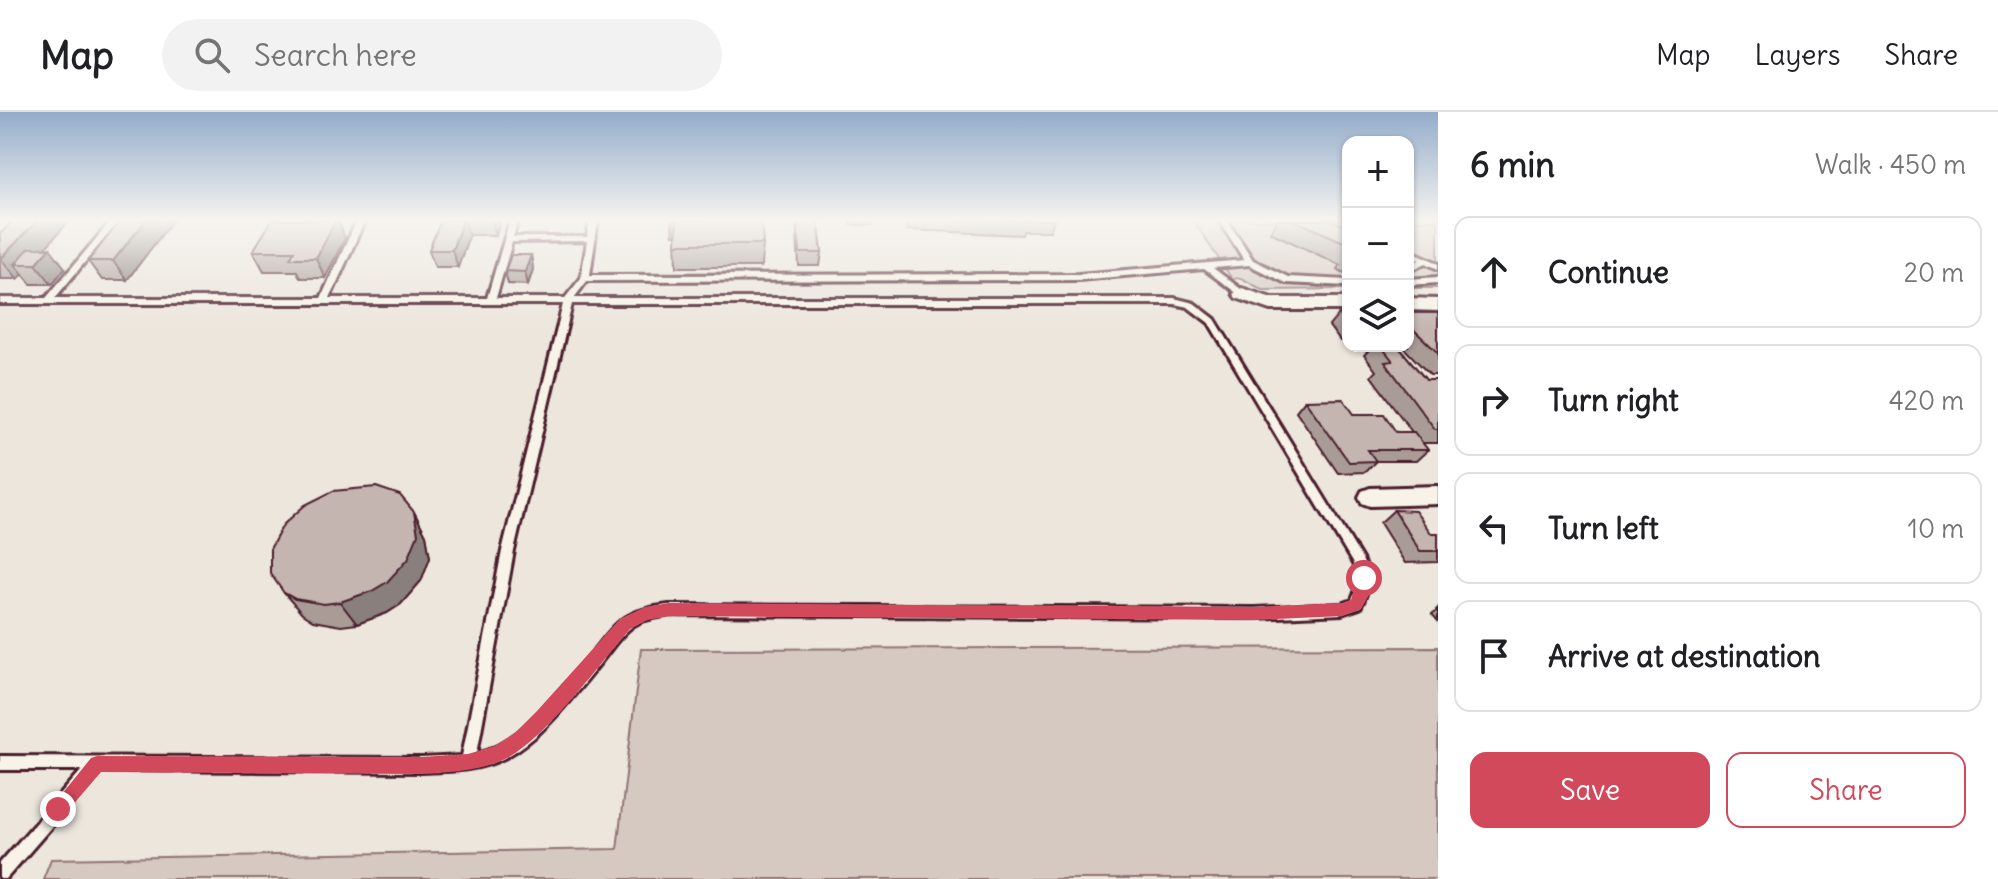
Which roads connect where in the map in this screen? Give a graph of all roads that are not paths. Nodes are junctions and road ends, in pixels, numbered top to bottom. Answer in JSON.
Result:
{"nodes":[{"id":1,"x":86,"y":256,"type":"edge"},
{"id":2,"x":345,"y":256,"type":"edge"},
{"id":3,"x":503,"y":256,"type":"edge"},
{"id":4,"x":588,"y":256,"type":"edge"},
{"id":5,"x":1246,"y":256,"type":"edge"},
{"id":6,"x":1417,"y":256,"type":"edge"},
{"id":7,"x":1425,"y":260,"type":"junction"},
{"id":8,"x":1250,"y":262,"type":"junction"},
{"id":9,"x":1414,"y":266,"type":"edge"},
{"id":10,"x":1438,"y":266,"type":"edge"},
{"id":11,"x":1207,"y":267,"type":"junction"},
{"id":12,"x":1078,"y":277,"type":"junction"},
{"id":13,"x":585,"y":278,"type":"junction"},
{"id":14,"x":1438,"y":280,"type":"edge"},
{"id":15,"x":1414,"y":282,"type":"edge"},
{"id":16,"x":1342,"y":283,"type":"edge"},
{"id":17,"x":1242,"y":294,"type":"joint"},
{"id":18,"x":491,"y":299,"type":"junction"},
{"id":19,"x":569,"y":299,"type":"junction"},
{"id":20,"x":1086,"y":299,"type":"junction"},
{"id":21,"x":325,"y":300,"type":"junction"},
{"id":22,"x":0,"y":301,"type":"edge"},
{"id":23,"x":48,"y":301,"type":"junction"},
{"id":24,"x":1342,"y":304,"type":"edge"},
{"id":25,"x":1414,"y":304,"type":"edge"},
{"id":26,"x":1438,"y":305,"type":"edge"},
{"id":27,"x":1438,"y":495,"type":"edge"},
{"id":28,"x":1370,"y":497,"type":"dead end"},
{"id":29,"x":468,"y":762,"type":"junction"},
{"id":30,"x":0,"y":763,"type":"edge"},
{"id":31,"x":97,"y":764,"type":"junction"},
{"id":32,"x":0,"y":874,"type":"edge"}],
"edges":[{"from":1,"to":23,"type":"lane"},
{"from":2,"to":21,"type":"lane"},
{"from":3,"to":18,"type":"lane"},
{"from":4,"to":13,"type":"lane"},
{"from":5,"to":8,"type":"lane"},
{"from":6,"to":7,"type":"lane"},
{"from":7,"to":9,"type":"lane"},
{"from":7,"to":10,"type":"lane"},
{"from":8,"to":11,"type":"lane"},
{"from":8,"to":16,"type":"lane"},
{"from":11,"to":12,"type":"lane"},
{"from":11,"to":17,"type":"lane"},
{"from":12,"to":13,"type":"lane"},
{"from":12,"to":20,"type":"lane"},
{"from":13,"to":19,"type":"lane"},
{"from":14,"to":15,"type":"lane"},
{"from":17,"to":24,"type":"street"},
{"from":18,"to":19,"type":"lane"},
{"from":18,"to":21,"type":"lane"},
{"from":19,"to":20,"type":"lane"},
{"from":19,"to":29,"type":"lane"},
{"from":20,"to":29,"type":"lane"},
{"from":21,"to":23,"type":"lane"},
{"from":22,"to":23,"type":"lane"},
{"from":25,"to":26,"type":"street"},
{"from":27,"to":28,"type":"street"},
{"from":29,"to":31,"type":"lane"},
{"from":30,"to":31,"type":"lane"},
{"from":31,"to":32,"type":"lane"}]}
